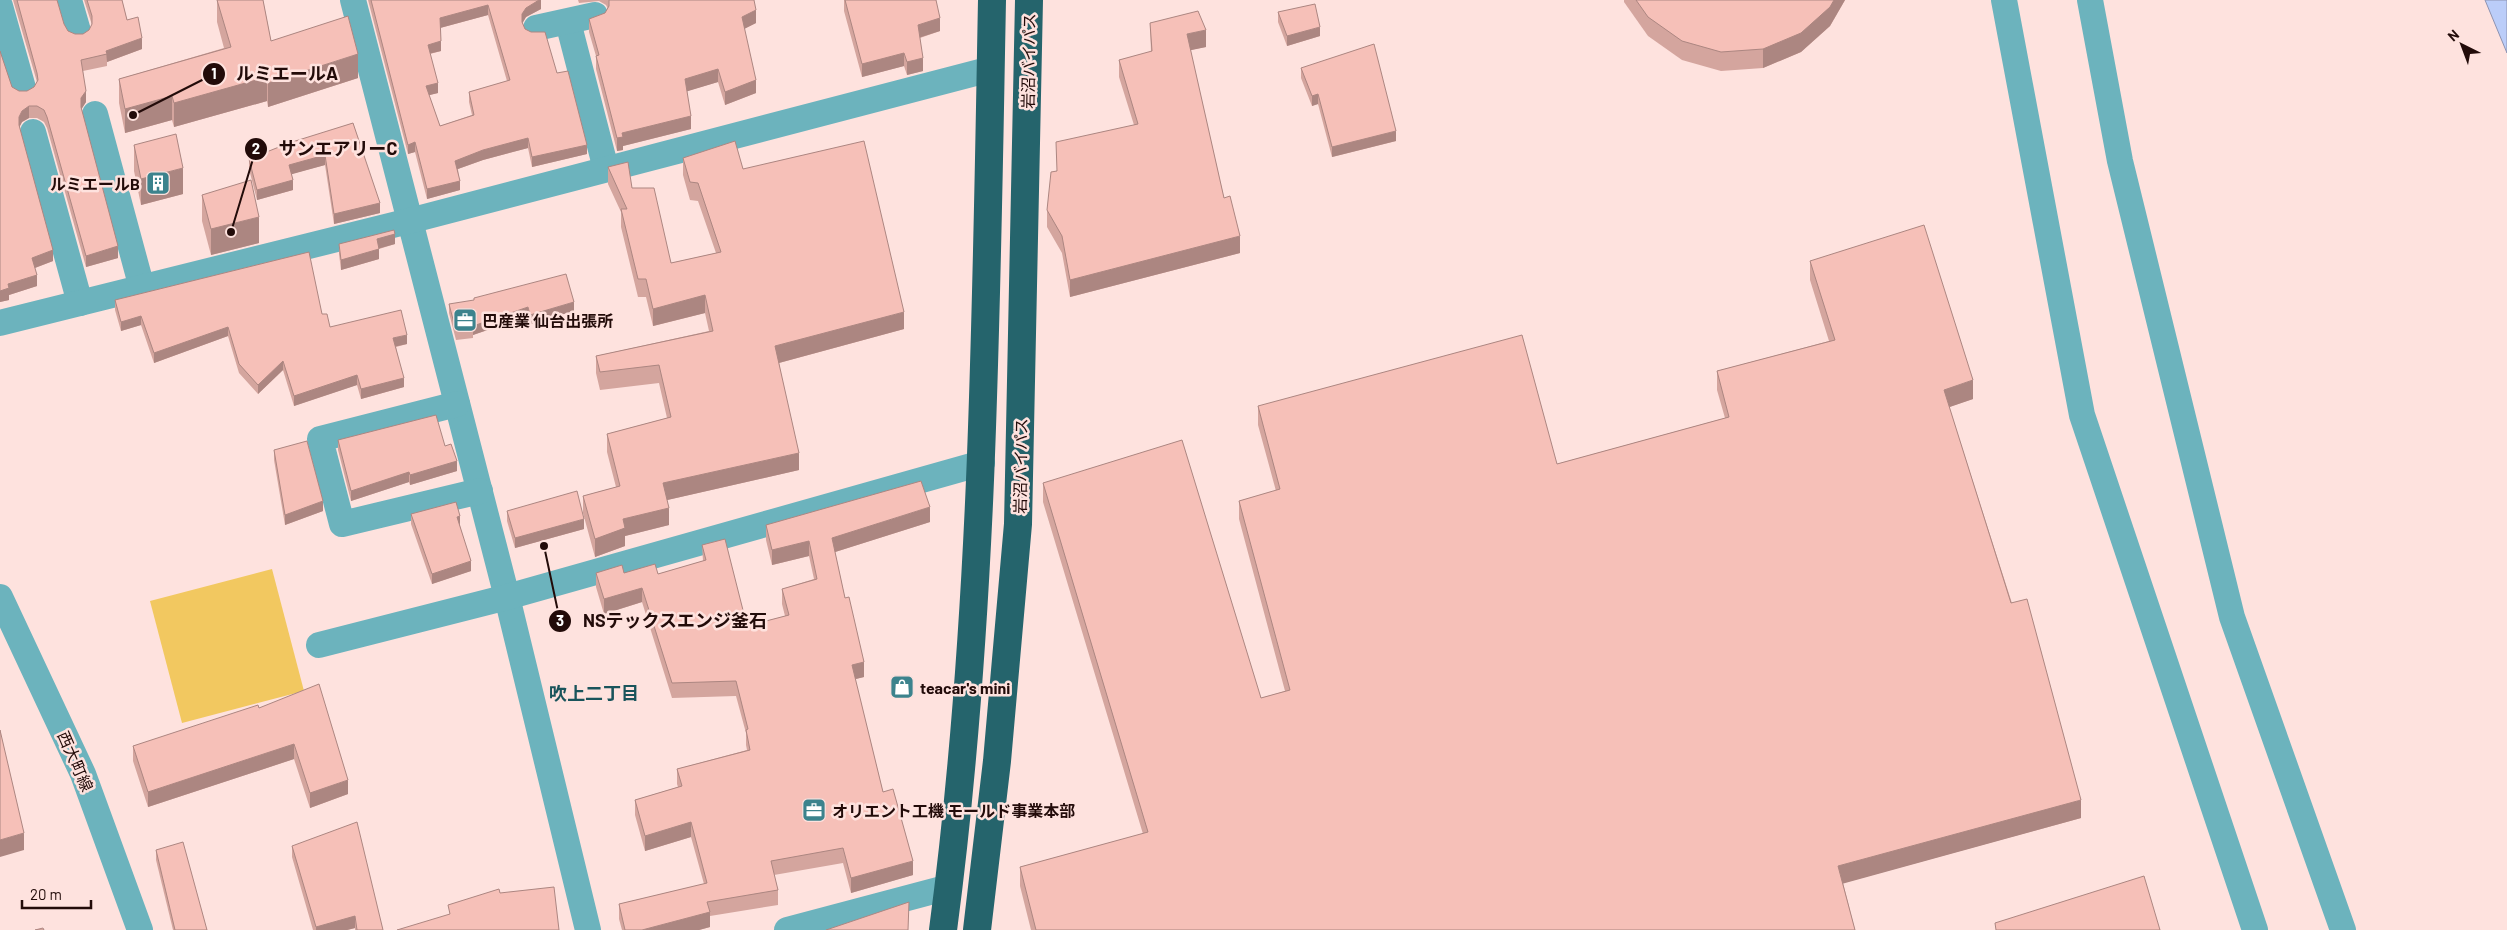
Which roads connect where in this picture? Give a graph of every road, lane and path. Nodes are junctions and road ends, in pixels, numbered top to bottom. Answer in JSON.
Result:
{"nodes":[{"id":1,"x":69,"y":0,"type":"edge"},
{"id":2,"x":353,"y":0,"type":"edge"},
{"id":3,"x":992,"y":0,"type":"edge"},
{"id":4,"x":1029,"y":0,"type":"edge"},
{"id":5,"x":2004,"y":0,"type":"edge"},
{"id":6,"x":2090,"y":0,"type":"edge"},
{"id":7,"x":0,"y":6,"type":"edge"},
{"id":8,"x":595,"y":15,"type":"edge"},
{"id":9,"x":568,"y":22,"type":"junction"},
{"id":10,"x":536,"y":28,"type":"dead end"},
{"id":11,"x":78,"y":31,"type":"dead end"},
{"id":12,"x":991,"y":69,"type":"junction"},
{"id":13,"x":23,"y":88,"type":"dead end"},
{"id":14,"x":95,"y":114,"type":"dead end"},
{"id":15,"x":33,"y":132,"type":"dead end"},
{"id":16,"x":606,"y":169,"type":"junction"},
{"id":17,"x":409,"y":221,"type":"junction"},
{"id":18,"x":142,"y":288,"type":"junction"},
{"id":19,"x":80,"y":303,"type":"junction"},
{"id":20,"x":0,"y":324,"type":"edge"},
{"id":21,"x":457,"y":404,"type":"junction"},
{"id":22,"x":982,"y":463,"type":"junction"},
{"id":23,"x":480,"y":492,"type":"junction"},
{"id":24,"x":0,"y":597,"type":"edge"},
{"id":25,"x":507,"y":597,"type":"junction"},
{"id":26,"x":319,"y":645,"type":"dead end"},
{"id":27,"x":949,"y":887,"type":"junction"},
{"id":28,"x":140,"y":930,"type":"edge"},
{"id":29,"x":588,"y":930,"type":"edge"},
{"id":30,"x":788,"y":930,"type":"edge"},
{"id":31,"x":944,"y":930,"type":"edge"},
{"id":32,"x":977,"y":930,"type":"edge"},
{"id":33,"x":2254,"y":930,"type":"edge"},
{"id":34,"x":2343,"y":930,"type":"edge"}],
"edges":[{"from":1,"to":11,"type":"street"},
{"from":2,"to":17,"type":"street"},
{"from":3,"to":12,"type":"highway"},
{"from":4,"to":32,"type":"highway","name":"岩沼バイパス"},
{"from":5,"to":33,"type":"street"},
{"from":6,"to":34,"type":"street"},
{"from":7,"to":13,"type":"street"},
{"from":8,"to":9,"type":"street"},
{"from":9,"to":10,"type":"street"},
{"from":9,"to":16,"type":"street"},
{"from":12,"to":16,"type":"street"},
{"from":12,"to":22,"type":"highway"},
{"from":14,"to":18,"type":"street"},
{"from":15,"to":19,"type":"street"},
{"from":16,"to":17,"type":"street"},
{"from":17,"to":18,"type":"street"},
{"from":17,"to":21,"type":"street"},
{"from":18,"to":19,"type":"street"},
{"from":19,"to":20,"type":"street"},
{"from":21,"to":23,"type":"street"},
{"from":21,"to":23,"type":"street"},
{"from":22,"to":25,"type":"street"},
{"from":22,"to":27,"type":"highway"},
{"from":23,"to":25,"type":"street"},
{"from":24,"to":28,"type":"street","name":"西大町線"},
{"from":25,"to":26,"type":"street"},
{"from":25,"to":29,"type":"street"},
{"from":27,"to":30,"type":"street"},
{"from":27,"to":31,"type":"highway"}]}
